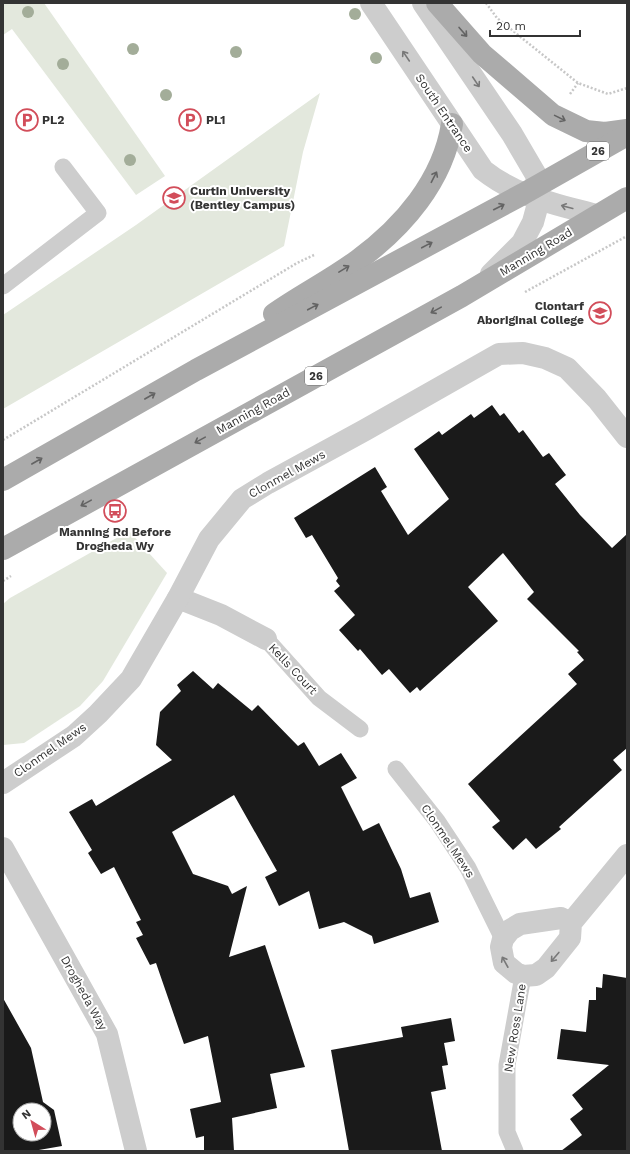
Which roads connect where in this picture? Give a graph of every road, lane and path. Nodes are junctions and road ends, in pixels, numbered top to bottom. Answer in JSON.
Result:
{"nodes":[{"id":1,"x":371,"y":3,"type":"edge"},
{"id":2,"x":423,"y":3,"type":"edge"},
{"id":3,"x":437,"y":3,"type":"edge"},
{"id":4,"x":486,"y":3,"type":"edge"},
{"id":5,"x":627,"y":88,"type":"edge"},
{"id":6,"x":452,"y":124,"type":"junction"},
{"id":7,"x":627,"y":130,"type":"edge"},
{"id":8,"x":627,"y":135,"type":"edge"},
{"id":9,"x":63,"y":167,"type":"dead end"},
{"id":10,"x":533,"y":193,"type":"junction"},
{"id":11,"x":627,"y":198,"type":"edge"},
{"id":12,"x":596,"y":215,"type":"junction"},
{"id":13,"x":3,"y":286,"type":"edge"},
{"id":14,"x":462,"y":296,"type":"junction"},
{"id":15,"x":196,"y":370,"type":"junction"},
{"id":16,"x":627,"y":437,"type":"edge"},
{"id":17,"x":3,"y":480,"type":"edge"},
{"id":18,"x":3,"y":549,"type":"edge"},
{"id":19,"x":178,"y":598,"type":"junction"},
{"id":20,"x":266,"y":640,"type":"joint"},
{"id":21,"x":360,"y":729,"type":"dead end"},
{"id":22,"x":396,"y":769,"type":"dead end"},
{"id":23,"x":3,"y":783,"type":"edge"},
{"id":24,"x":3,"y":848,"type":"edge"},
{"id":25,"x":627,"y":855,"type":"edge"},
{"id":26,"x":571,"y":924,"type":"junction"},
{"id":27,"x":503,"y":939,"type":"junction"},
{"id":28,"x":523,"y":976,"type":"junction"},
{"id":29,"x":136,"y":1151,"type":"edge"},
{"id":30,"x":515,"y":1151,"type":"edge"}],
"edges":[{"from":6,"to":1,"type":"street","name":"South Entrance","one_way":true},
{"from":2,"to":10,"type":"street","one_way":true},
{"from":3,"to":7,"type":"main road","one_way":true},
{"from":4,"to":5,"type":"path"},
{"from":6,"to":10,"type":"street","name":"South Entrance"},
{"from":15,"to":6,"type":"main road","one_way":true},
{"from":8,"to":10,"type":"main road","number":"26"},
{"from":9,"to":13,"type":"lane"},
{"from":12,"to":10,"type":"street","name":"South Entrance","one_way":true},
{"from":10,"to":14,"type":"street"},
{"from":15,"to":10,"type":"main road","number":"26","one_way":true},
{"from":11,"to":12,"type":"main road","name":"Manning Road","number":"26"},
{"from":12,"to":14,"type":"main road","name":"Manning Road","number":"26"},
{"from":14,"to":18,"type":"main road","name":"Manning Road","number":"26","one_way":true},
{"from":17,"to":15,"type":"main road","number":"26","one_way":true},
{"from":16,"to":19,"type":"street","name":"Clonmel Mews"},
{"from":19,"to":20,"type":"street","name":"Kells Court"},
{"from":19,"to":23,"type":"street","name":"Clonmel Mews"},
{"from":20,"to":21,"type":"lane","name":"Kells Court"},
{"from":22,"to":27,"type":"lane","name":"Clonmel Mews"},
{"from":24,"to":29,"type":"street","name":"Drogheda Way"},
{"from":25,"to":26,"type":"street"},
{"from":26,"to":27,"type":"street"},
{"from":26,"to":28,"type":"street","one_way":true},
{"from":28,"to":27,"type":"street","name":"Clonmel Mews","one_way":true},
{"from":28,"to":30,"type":"lane","name":"New Ross Lane"}]}
